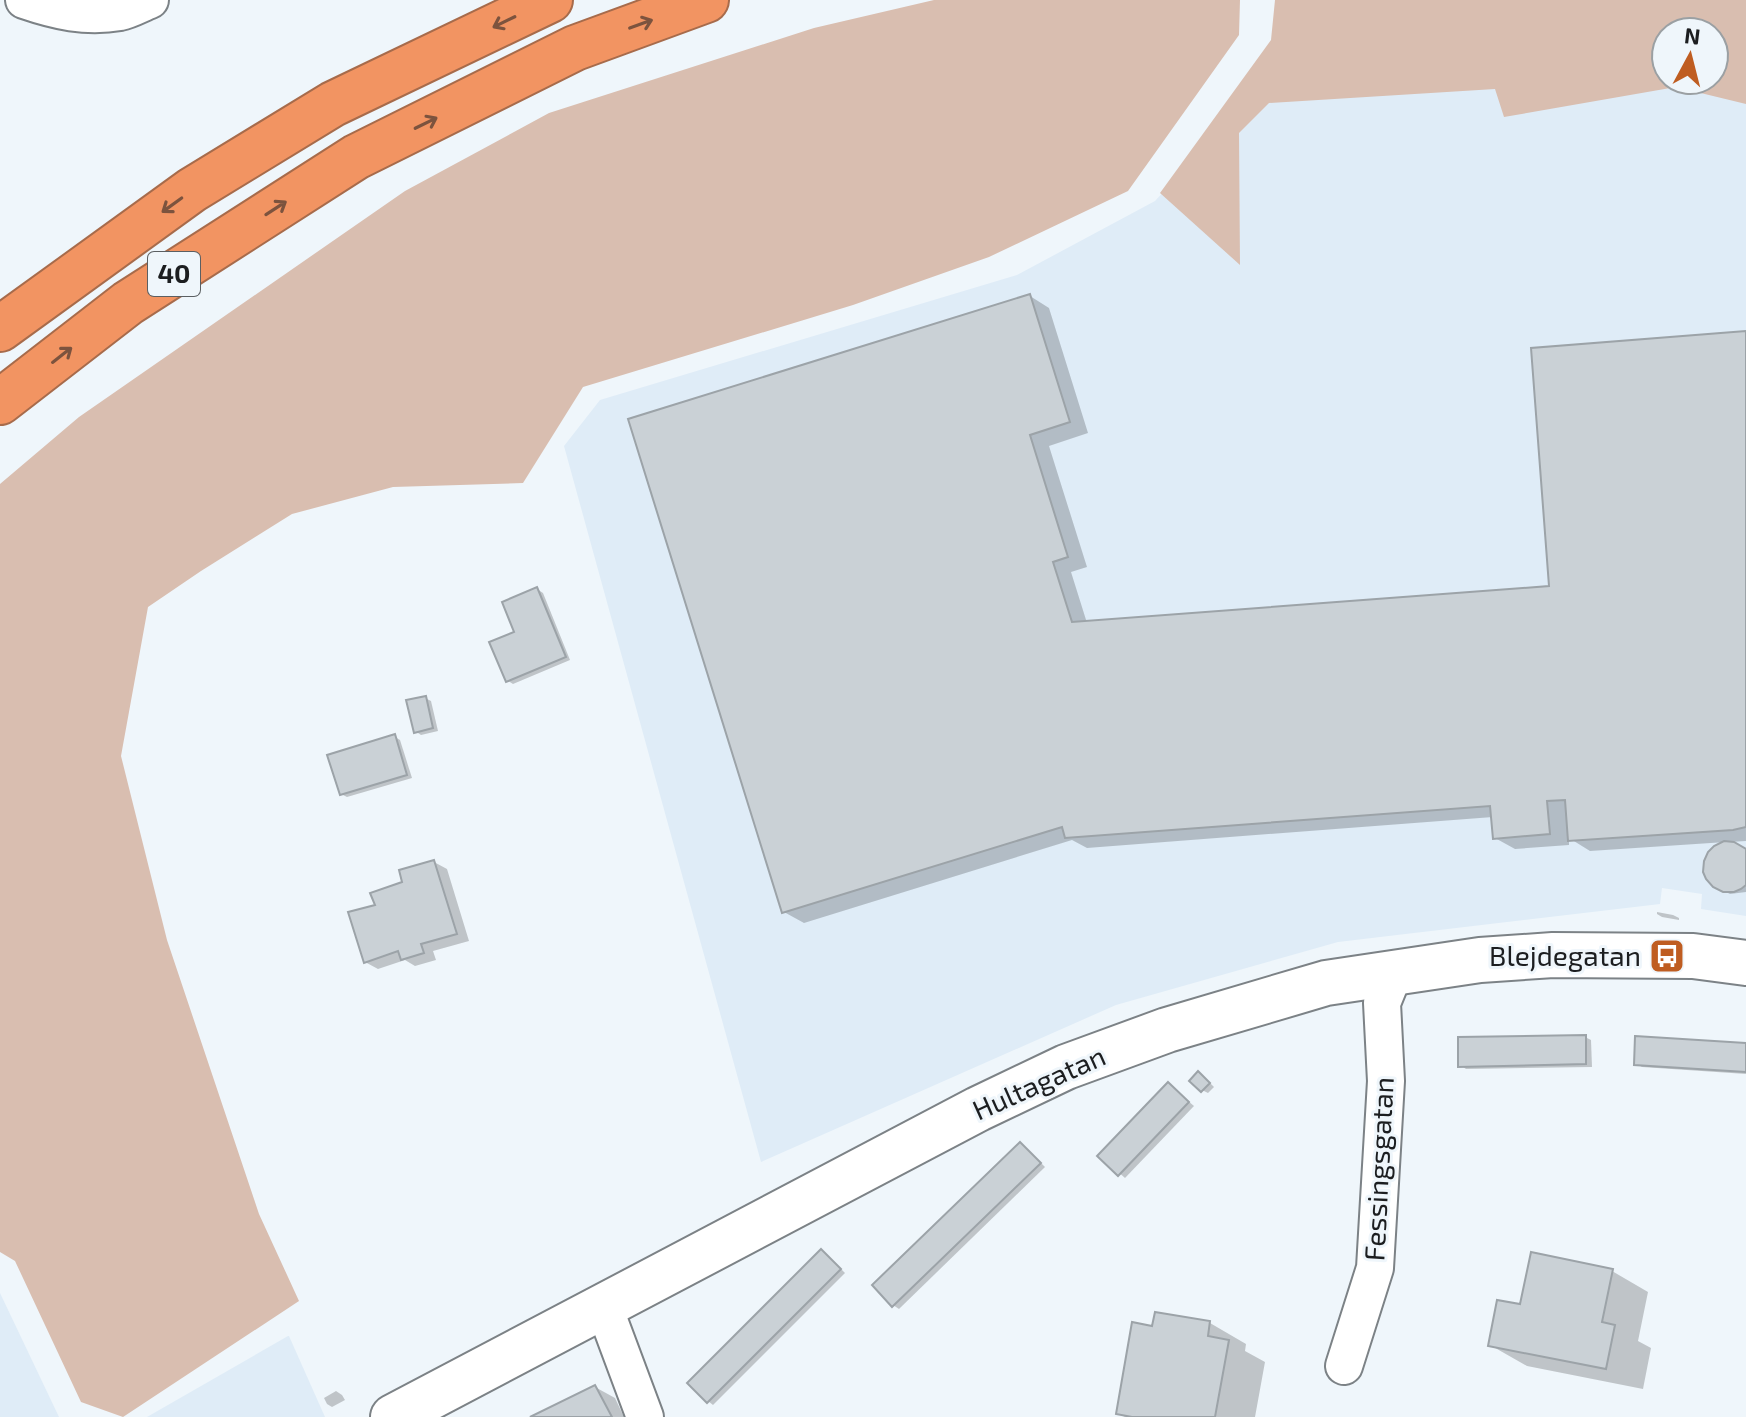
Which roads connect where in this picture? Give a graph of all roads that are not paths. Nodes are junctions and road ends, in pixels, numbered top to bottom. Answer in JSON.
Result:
{"nodes":[{"id":1,"x":24,"y":0,"type":"edge"},
{"id":2,"x":150,"y":0,"type":"edge"},
{"id":3,"x":550,"y":0,"type":"edge"},
{"id":4,"x":706,"y":0,"type":"edge"},
{"id":5,"x":0,"y":329,"type":"edge"},
{"id":6,"x":0,"y":402,"type":"edge"},
{"id":7,"x":1746,"y":963,"type":"edge"},
{"id":8,"x":1395,"y":971,"type":"junction"},
{"id":9,"x":604,"y":1307,"type":"junction"},
{"id":10,"x":1344,"y":1366,"type":"dead end"},
{"id":11,"x":393,"y":1417,"type":"edge"},
{"id":12,"x":645,"y":1417,"type":"edge"}],
"edges":[{"from":1,"to":2,"type":"street"},
{"from":3,"to":5,"type":"highway","number":"40","one_way":true},
{"from":6,"to":4,"type":"highway","number":"40","one_way":true},
{"from":7,"to":8,"type":"street","name":"Hultagatan"},
{"from":8,"to":9,"type":"street","name":"Hultagatan"},
{"from":8,"to":10,"type":"street","name":"Fessingsgatan"},
{"from":9,"to":11,"type":"street","name":"Hultagatan"},
{"from":9,"to":12,"type":"street"}]}
